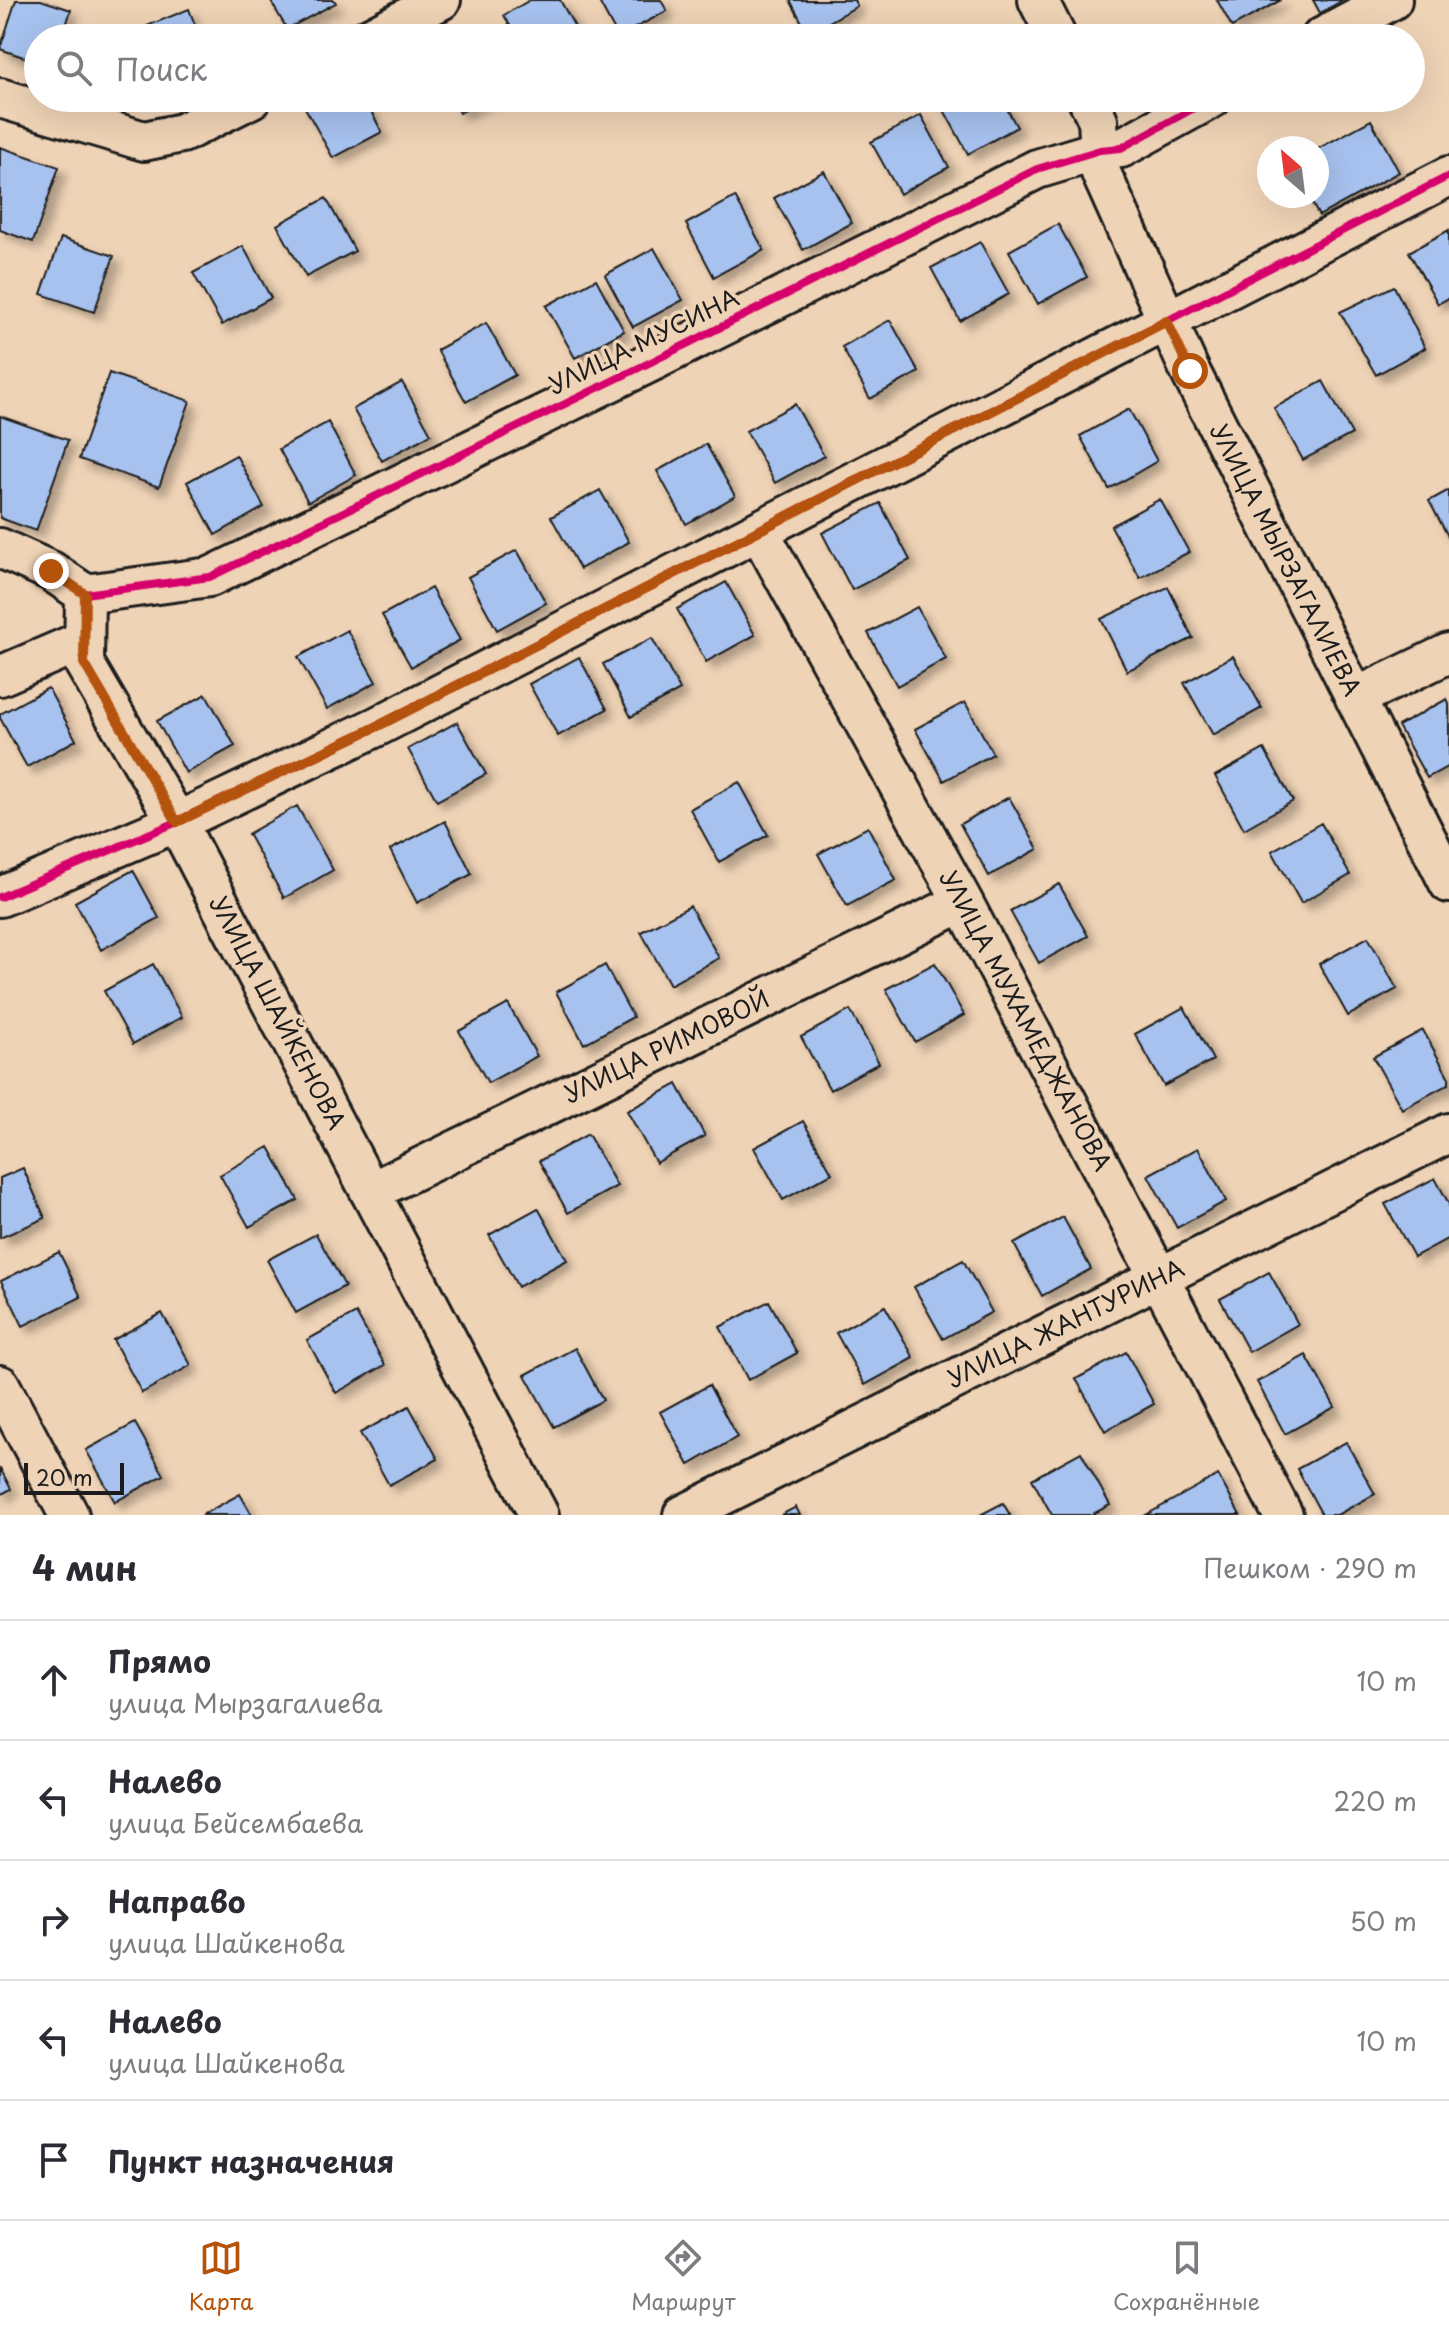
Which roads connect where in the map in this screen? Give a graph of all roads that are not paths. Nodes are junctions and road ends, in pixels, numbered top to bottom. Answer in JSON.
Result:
{"nodes":[{"id":1,"x":441,"y":0,"type":"edge"},
{"id":2,"x":1038,"y":0,"type":"edge"},
{"id":3,"x":1392,"y":0,"type":"edge"},
{"id":4,"x":396,"y":24,"type":"edge"},
{"id":5,"x":1050,"y":24,"type":"edge"},
{"id":6,"x":1347,"y":24,"type":"edge"},
{"id":7,"x":0,"y":98,"type":"edge"},
{"id":8,"x":24,"y":105,"type":"edge"},
{"id":9,"x":47,"y":112,"type":"edge"},
{"id":10,"x":224,"y":112,"type":"edge"},
{"id":11,"x":1094,"y":112,"type":"edge"},
{"id":12,"x":1187,"y":112,"type":"edge"},
{"id":13,"x":1100,"y":150,"type":"junction"},
{"id":14,"x":1449,"y":176,"type":"edge"},
{"id":15,"x":1167,"y":321,"type":"junction"},
{"id":16,"x":759,"y":531,"type":"junction"},
{"id":17,"x":0,"y":548,"type":"edge"},
{"id":18,"x":85,"y":594,"type":"junction"},
{"id":19,"x":84,"y":640,"type":"junction"},
{"id":20,"x":1449,"y":653,"type":"edge"},
{"id":21,"x":0,"y":676,"type":"edge"},
{"id":22,"x":1355,"y":698,"type":"junction"},
{"id":23,"x":177,"y":822,"type":"junction"},
{"id":24,"x":1449,"y":883,"type":"edge"},
{"id":25,"x":0,"y":897,"type":"edge"},
{"id":26,"x":963,"y":902,"type":"junction"},
{"id":27,"x":1449,"y":1133,"type":"edge"},
{"id":28,"x":370,"y":1192,"type":"junction"},
{"id":29,"x":1159,"y":1278,"type":"junction"},
{"id":30,"x":0,"y":1385,"type":"edge"},
{"id":31,"x":69,"y":1515,"type":"edge"},
{"id":32,"x":539,"y":1515,"type":"edge"},
{"id":33,"x":683,"y":1515,"type":"edge"},
{"id":34,"x":1283,"y":1515,"type":"edge"}],
"edges":[{"from":1,"to":4,"type":"street"},
{"from":2,"to":5,"type":"street"},
{"from":3,"to":6,"type":"street"},
{"from":7,"to":8,"type":"street"},
{"from":9,"to":10,"type":"street"},
{"from":11,"to":13,"type":"street","name":"УЛИЦА МЫРЗАГАЛИЕВА"},
{"from":12,"to":13,"type":"street","name":"УЛИЦА МУСИНА"},
{"from":13,"to":15,"type":"street","name":"УЛИЦА МЫРЗАГАЛИЕВА"},
{"from":13,"to":18,"type":"street","name":"УЛИЦА МУСИНА"},
{"from":14,"to":15,"type":"street"},
{"from":15,"to":16,"type":"street"},
{"from":15,"to":22,"type":"street","name":"УЛИЦА МЫРЗАГАЛИЕВА"},
{"from":16,"to":23,"type":"street"},
{"from":16,"to":26,"type":"street","name":"УЛИЦА МУХАМЕДЖАНОВА"},
{"from":17,"to":18,"type":"street"},
{"from":18,"to":19,"type":"street","name":"УЛИЦА ШАЙКЕНОВА"},
{"from":19,"to":21,"type":"street"},
{"from":19,"to":23,"type":"street","name":"УЛИЦА ШАЙКЕНОВА"},
{"from":20,"to":22,"type":"street"},
{"from":22,"to":24,"type":"street","name":"УЛИЦА МЫРЗАГАЛИЕВА"},
{"from":23,"to":25,"type":"street"},
{"from":23,"to":28,"type":"street","name":"УЛИЦА ШАЙКЕНОВА"},
{"from":26,"to":28,"type":"street","name":"УЛИЦА РИМОВОЙ"},
{"from":26,"to":29,"type":"street","name":"УЛИЦА МУХАМЕДЖАНОВА"},
{"from":27,"to":29,"type":"street","name":"УЛИЦА ЖАНТУРИНА"},
{"from":28,"to":32,"type":"street","name":"УЛИЦА ШАЙКЕНОВА"},
{"from":29,"to":33,"type":"street","name":"УЛИЦА ЖАНТУРИНА"},
{"from":29,"to":34,"type":"street","name":"УЛИЦА МУХАМЕДЖАНОВА"},
{"from":30,"to":31,"type":"street"}]}
